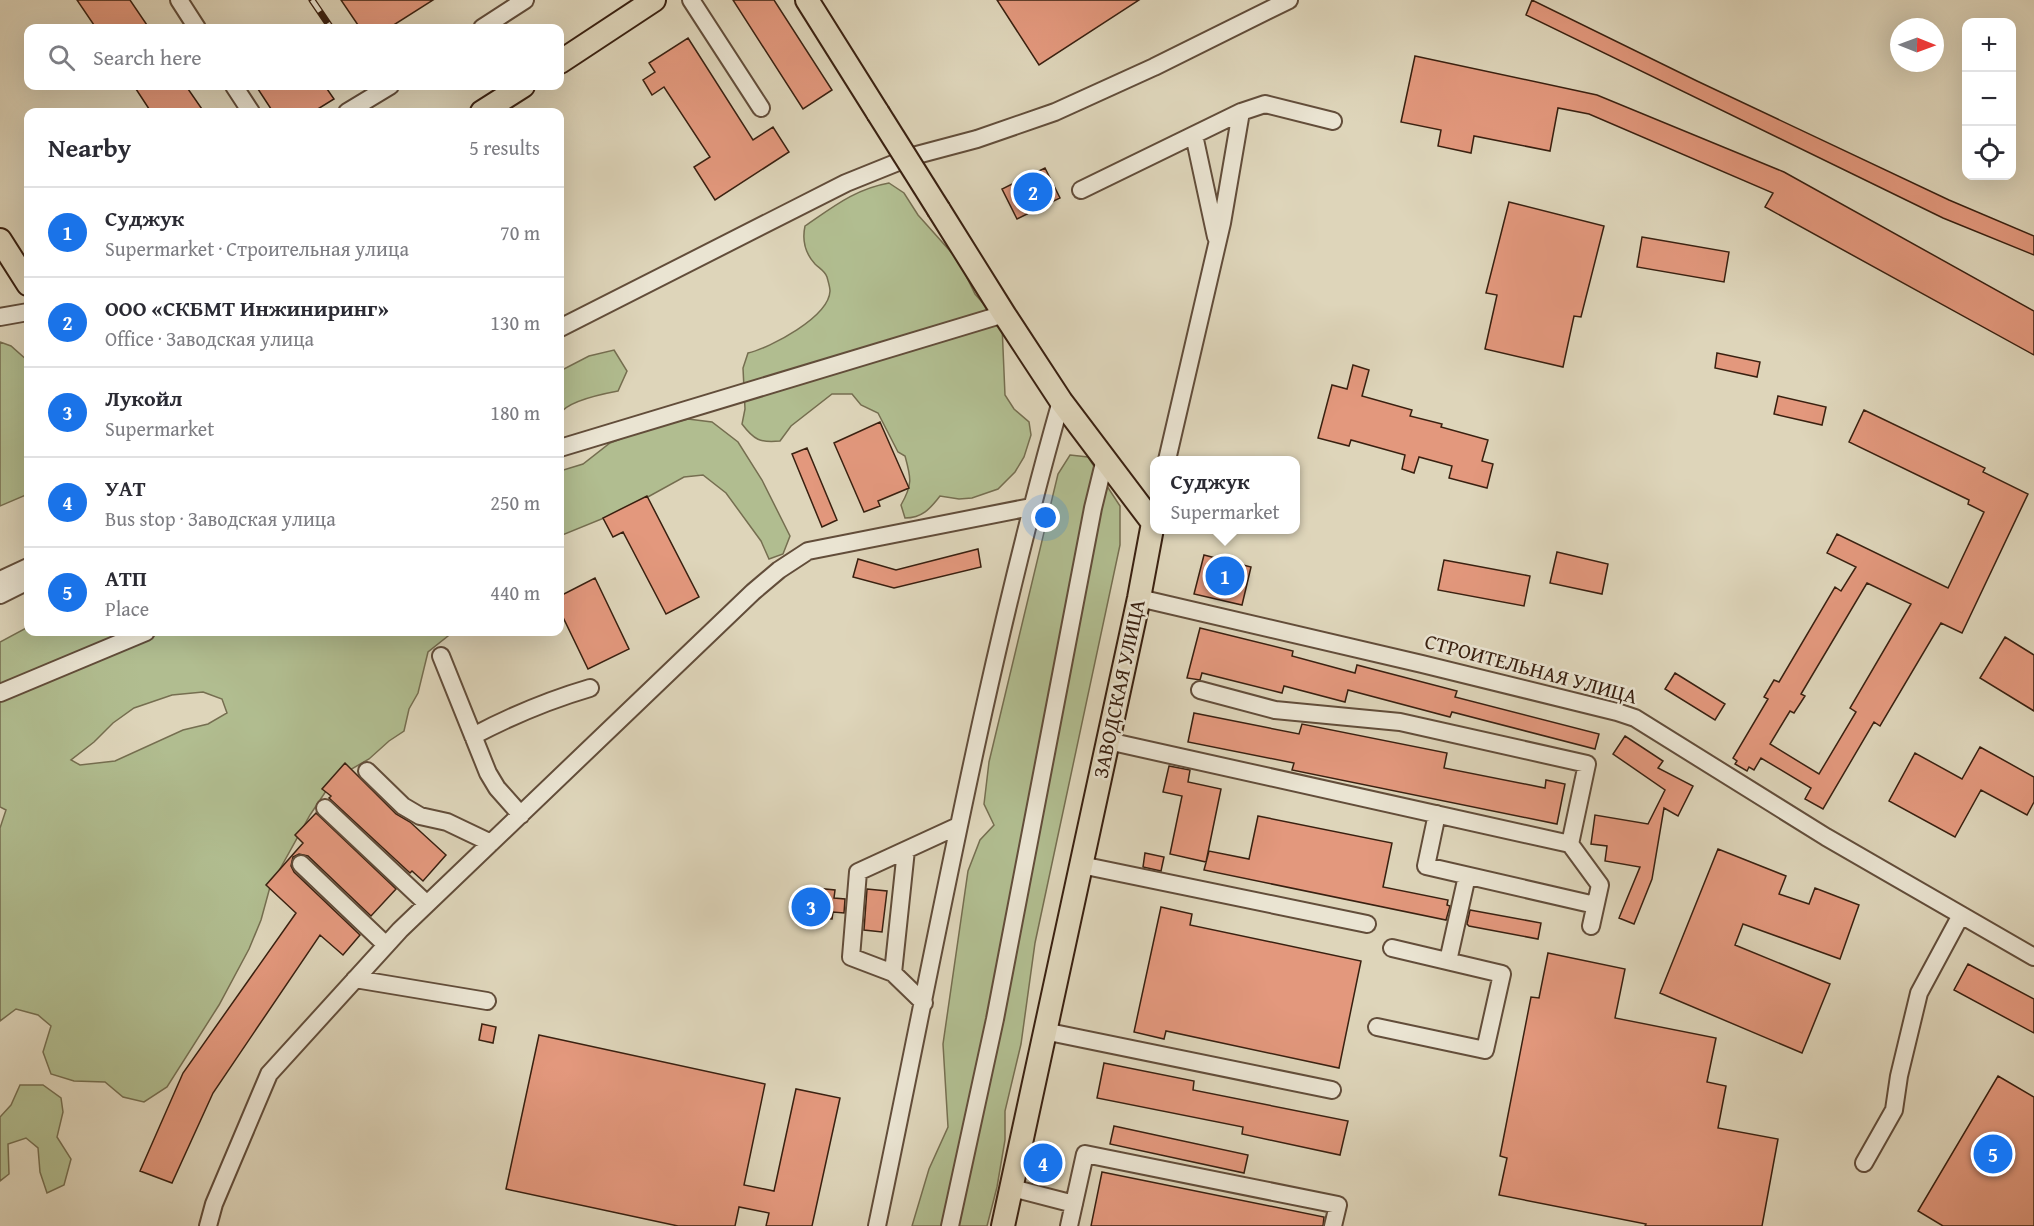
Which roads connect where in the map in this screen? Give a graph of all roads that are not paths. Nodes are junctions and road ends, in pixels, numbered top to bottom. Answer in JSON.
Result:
{"nodes":[{"id":1,"x":179,"y":0,"type":"edge"},
{"id":2,"x":654,"y":0,"type":"edge"},
{"id":3,"x":691,"y":0,"type":"edge"},
{"id":4,"x":807,"y":0,"type":"edge"},
{"id":5,"x":1289,"y":0,"type":"edge"},
{"id":6,"x":515,"y":3,"type":"edge"},
{"id":7,"x":194,"y":24,"type":"edge"},
{"id":8,"x":487,"y":24,"type":"edge"},
{"id":9,"x":564,"y":59,"type":"edge"},
{"id":10,"x":237,"y":90,"type":"edge"},
{"id":11,"x":383,"y":90,"type":"edge"},
{"id":12,"x":517,"y":90,"type":"edge"},
{"id":13,"x":248,"y":108,"type":"edge"},
{"id":14,"x":354,"y":108,"type":"edge"},
{"id":15,"x":488,"y":108,"type":"edge"},
{"id":16,"x":761,"y":108,"type":"dead end"},
{"id":17,"x":1241,"y":112,"type":"junction"},
{"id":18,"x":1333,"y":121,"type":"dead end"},
{"id":19,"x":1194,"y":135,"type":"junction"},
{"id":20,"x":1081,"y":190,"type":"dead end"},
{"id":21,"x":0,"y":240,"type":"edge"},
{"id":22,"x":1217,"y":242,"type":"junction"},
{"id":23,"x":24,"y":278,"type":"edge"},
{"id":24,"x":24,"y":313,"type":"edge"},
{"id":25,"x":1004,"y":314,"type":"junction"},
{"id":26,"x":0,"y":317,"type":"edge"},
{"id":27,"x":564,"y":326,"type":"edge"},
{"id":28,"x":1061,"y":401,"type":"junction"},
{"id":29,"x":564,"y":447,"type":"edge"},
{"id":30,"x":1168,"y":456,"type":"edge"},
{"id":31,"x":1105,"y":459,"type":"junction"},
{"id":32,"x":1031,"y":507,"type":"junction"},
{"id":33,"x":1150,"y":515,"type":"edge"},
{"id":34,"x":1151,"y":534,"type":"edge"},
{"id":35,"x":24,"y":569,"type":"edge"},
{"id":36,"x":0,"y":580,"type":"edge"},
{"id":37,"x":24,"y":583,"type":"edge"},
{"id":38,"x":0,"y":595,"type":"edge"},
{"id":39,"x":1139,"y":598,"type":"junction"},
{"id":40,"x":136,"y":636,"type":"edge"},
{"id":41,"x":441,"y":656,"type":"dead end"},
{"id":42,"x":590,"y":688,"type":"dead end"},
{"id":43,"x":1200,"y":690,"type":"dead end"},
{"id":44,"x":0,"y":693,"type":"edge"},
{"id":45,"x":473,"y":736,"type":"junction"},
{"id":46,"x":1107,"y":741,"type":"junction"},
{"id":47,"x":367,"y":771,"type":"dead end"},
{"id":48,"x":325,"y":808,"type":"dead end"},
{"id":49,"x":1437,"y":814,"type":"junction"},
{"id":50,"x":521,"y":815,"type":"junction"},
{"id":51,"x":958,"y":826,"type":"junction"},
{"id":52,"x":491,"y":843,"type":"junction"},
{"id":53,"x":1570,"y":844,"type":"junction"},
{"id":54,"x":906,"y":850,"type":"junction"},
{"id":55,"x":302,"y":864,"type":"dead end"},
{"id":56,"x":1081,"y":866,"type":"junction"},
{"id":57,"x":1467,"y":876,"type":"junction"},
{"id":58,"x":427,"y":904,"type":"junction"},
{"id":59,"x":1595,"y":905,"type":"junction"},
{"id":60,"x":1961,"y":915,"type":"junction"},
{"id":61,"x":1367,"y":924,"type":"dead end"},
{"id":62,"x":1591,"y":926,"type":"dead end"},
{"id":63,"x":386,"y":945,"type":"junction"},
{"id":64,"x":1392,"y":948,"type":"dead end"},
{"id":65,"x":2034,"y":957,"type":"edge"},
{"id":66,"x":1448,"y":961,"type":"junction"},
{"id":67,"x":893,"y":973,"type":"junction"},
{"id":68,"x":355,"y":979,"type":"junction"},
{"id":69,"x":486,"y":1001,"type":"dead end"},
{"id":70,"x":924,"y":1004,"type":"junction"},
{"id":71,"x":1377,"y":1027,"type":"dead end"},
{"id":72,"x":1044,"y":1031,"type":"junction"},
{"id":73,"x":1332,"y":1090,"type":"dead end"},
{"id":74,"x":1864,"y":1163,"type":"dead end"},
{"id":75,"x":1012,"y":1188,"type":"junction"},
{"id":76,"x":1074,"y":1204,"type":"junction"},
{"id":77,"x":208,"y":1226,"type":"edge"},
{"id":78,"x":878,"y":1226,"type":"edge"},
{"id":79,"x":950,"y":1226,"type":"edge"},
{"id":80,"x":1003,"y":1226,"type":"edge"},
{"id":81,"x":1069,"y":1226,"type":"edge"},
{"id":82,"x":1333,"y":1226,"type":"edge"}],
"edges":[{"from":1,"to":7,"type":"street"},
{"from":2,"to":9,"type":"main road"},
{"from":3,"to":16,"type":"street"},
{"from":4,"to":25,"type":"main road","name":"ЗАВОДСКАЯ УЛИЦА","bridge":true},
{"from":5,"to":27,"type":"street"},
{"from":6,"to":8,"type":"street"},
{"from":10,"to":13,"type":"street"},
{"from":11,"to":14,"type":"street"},
{"from":12,"to":15,"type":"main road"},
{"from":17,"to":18,"type":"street"},
{"from":17,"to":19,"type":"street"},
{"from":17,"to":22,"type":"street"},
{"from":19,"to":20,"type":"street"},
{"from":19,"to":22,"type":"street"},
{"from":21,"to":23,"type":"main road"},
{"from":22,"to":30,"type":"street"},
{"from":24,"to":26,"type":"street"},
{"from":25,"to":28,"type":"main road","name":"ЗАВОДСКАЯ УЛИЦА"},
{"from":25,"to":29,"type":"street"},
{"from":28,"to":31,"type":"main road","name":"ЗАВОДСКАЯ УЛИЦА"},
{"from":28,"to":32,"type":"street"},
{"from":31,"to":33,"type":"main road","name":"ЗАВОДСКАЯ УЛИЦА"},
{"from":31,"to":79,"type":"street"},
{"from":32,"to":50,"type":"street"},
{"from":32,"to":51,"type":"street"},
{"from":34,"to":39,"type":"main road","name":"ЗАВОДСКАЯ УЛИЦА"},
{"from":35,"to":36,"type":"street"},
{"from":37,"to":38,"type":"street"},
{"from":39,"to":46,"type":"main road","name":"ЗАВОДСКАЯ УЛИЦА"},
{"from":39,"to":60,"type":"street","name":"СТРОИТЕЛЬНАЯ УЛИЦА"},
{"from":40,"to":44,"type":"street"},
{"from":41,"to":45,"type":"street"},
{"from":42,"to":45,"type":"street"},
{"from":43,"to":53,"type":"street"},
{"from":45,"to":50,"type":"street"},
{"from":46,"to":49,"type":"street"},
{"from":46,"to":56,"type":"main road","name":"ЗАВОДСКАЯ УЛИЦА"},
{"from":47,"to":52,"type":"street"},
{"from":48,"to":58,"type":"street"},
{"from":49,"to":53,"type":"street"},
{"from":49,"to":57,"type":"street"},
{"from":50,"to":52,"type":"street"},
{"from":51,"to":54,"type":"street"},
{"from":51,"to":70,"type":"street"},
{"from":52,"to":58,"type":"street"},
{"from":53,"to":59,"type":"street"},
{"from":54,"to":67,"type":"street"},
{"from":54,"to":67,"type":"street"},
{"from":55,"to":63,"type":"street"},
{"from":56,"to":61,"type":"street"},
{"from":56,"to":72,"type":"main road","name":"ЗАВОДСКАЯ УЛИЦА"},
{"from":57,"to":59,"type":"street"},
{"from":57,"to":66,"type":"street"},
{"from":58,"to":63,"type":"street"},
{"from":59,"to":62,"type":"street"},
{"from":60,"to":65,"type":"street","name":"СТРОИТЕЛЬНАЯ УЛИЦА"},
{"from":60,"to":74,"type":"street"},
{"from":63,"to":68,"type":"street"},
{"from":64,"to":66,"type":"street"},
{"from":66,"to":71,"type":"street"},
{"from":67,"to":70,"type":"street"},
{"from":68,"to":69,"type":"street"},
{"from":68,"to":77,"type":"street"},
{"from":70,"to":78,"type":"street"},
{"from":72,"to":73,"type":"street"},
{"from":72,"to":75,"type":"main road","name":"ЗАВОДСКАЯ УЛИЦА"},
{"from":75,"to":76,"type":"street"},
{"from":75,"to":80,"type":"main road","name":"ЗАВОДСКАЯ УЛИЦА"},
{"from":76,"to":81,"type":"street"},
{"from":76,"to":82,"type":"street"}]}
